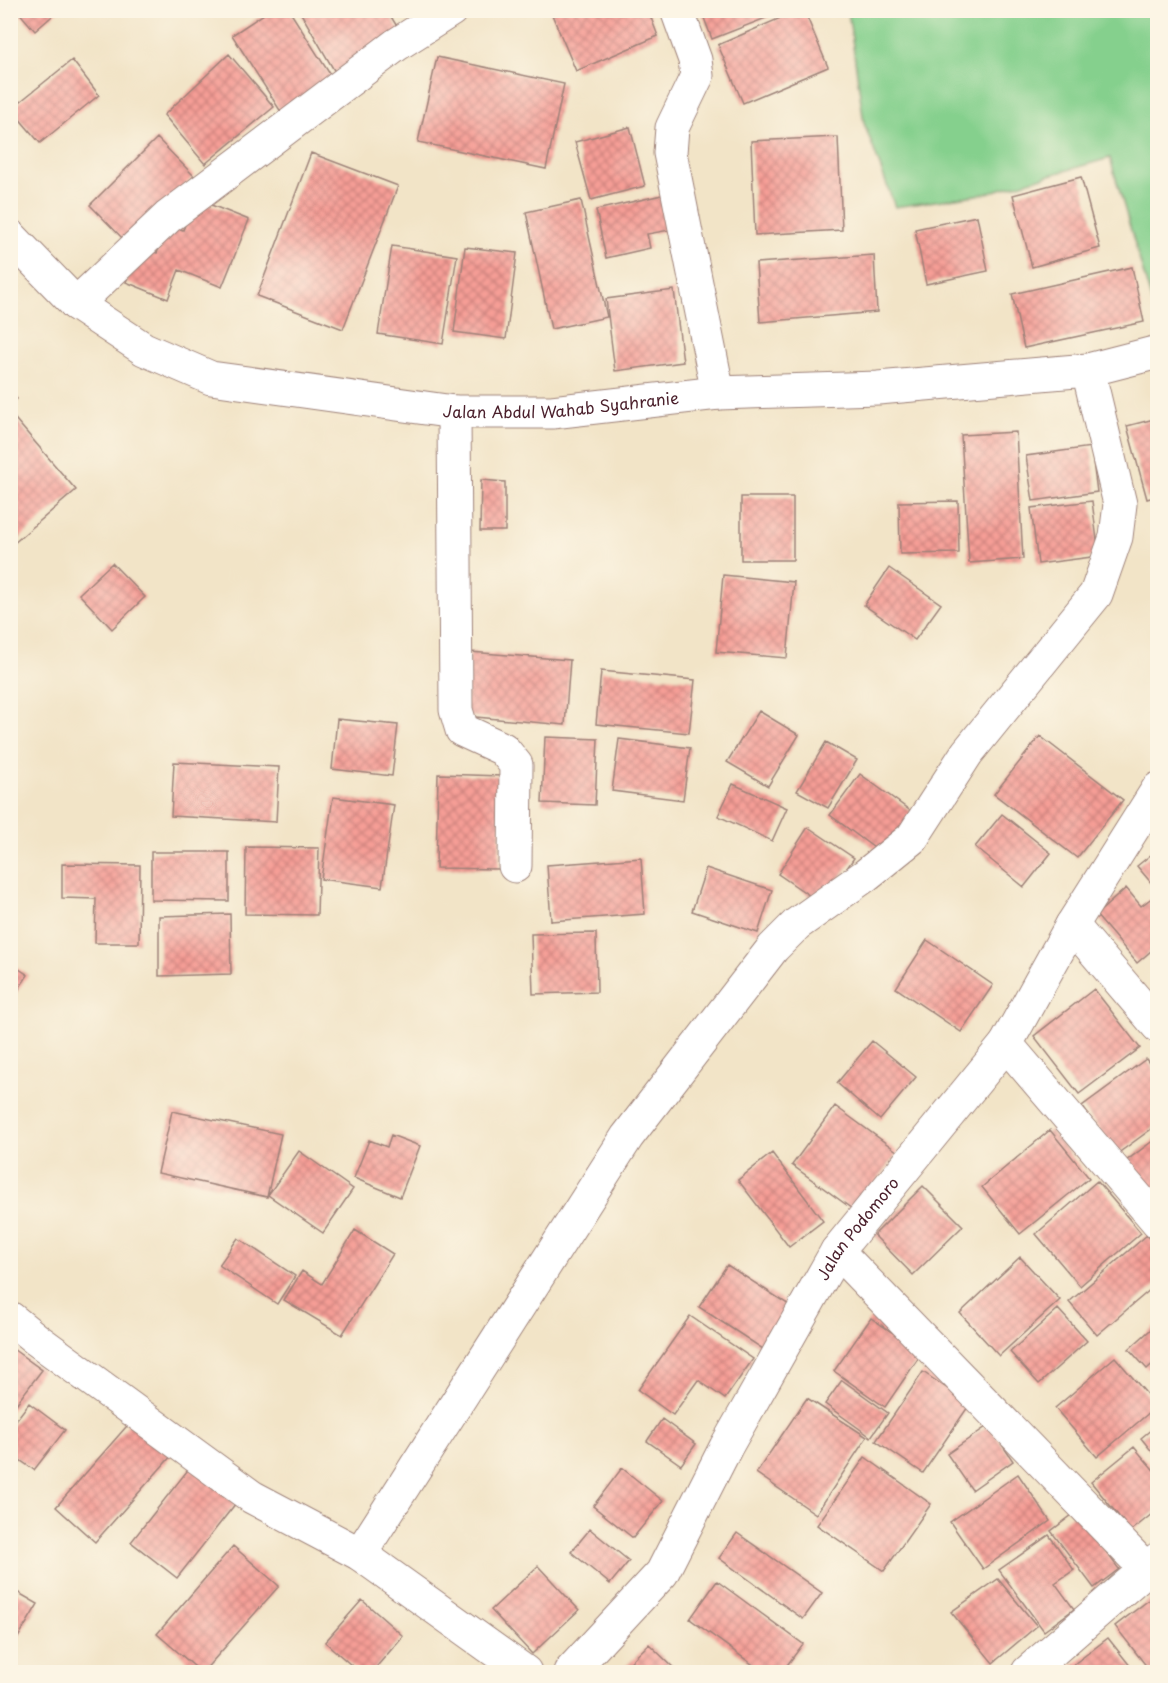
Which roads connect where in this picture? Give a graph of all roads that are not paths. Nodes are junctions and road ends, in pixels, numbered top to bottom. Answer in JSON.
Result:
{"nodes":[{"id":1,"x":452,"y":10,"type":"edge"},
{"id":2,"x":677,"y":10,"type":"edge"},
{"id":3,"x":10,"y":236,"type":"edge"},
{"id":4,"x":76,"y":304,"type":"junction"},
{"id":5,"x":1158,"y":352,"type":"edge"},
{"id":6,"x":1088,"y":370,"type":"junction"},
{"id":7,"x":718,"y":393,"type":"junction"},
{"id":8,"x":454,"y":412,"type":"junction"},
{"id":9,"x":1158,"y":789,"type":"edge"},
{"id":10,"x":515,"y":866,"type":"dead end"},
{"id":11,"x":1072,"y":925,"type":"junction"},
{"id":12,"x":1158,"y":1026,"type":"edge"},
{"id":13,"x":1006,"y":1044,"type":"junction"},
{"id":14,"x":1158,"y":1222,"type":"edge"},
{"id":15,"x":837,"y":1251,"type":"junction"},
{"id":16,"x":10,"y":1318,"type":"edge"},
{"id":17,"x":360,"y":1554,"type":"junction"},
{"id":18,"x":1152,"y":1564,"type":"edge"},
{"id":19,"x":525,"y":1672,"type":"edge"},
{"id":20,"x":570,"y":1672,"type":"edge"},
{"id":21,"x":1028,"y":1672,"type":"edge"}],
"edges":[{"from":1,"to":4,"type":"street"},
{"from":2,"to":7,"type":"street"},
{"from":3,"to":4,"type":"street","name":"Jalan Abdul Wahab Syahranie"},
{"from":4,"to":8,"type":"street","name":"Jalan Abdul Wahab Syahranie"},
{"from":5,"to":6,"type":"street","name":"Jalan Abdul Wahab Syahranie"},
{"from":6,"to":7,"type":"street","name":"Jalan Abdul Wahab Syahranie"},
{"from":6,"to":17,"type":"street"},
{"from":7,"to":8,"type":"street","name":"Jalan Abdul Wahab Syahranie"},
{"from":8,"to":10,"type":"street"},
{"from":9,"to":11,"type":"street","name":"Jalan Podomoro"},
{"from":11,"to":12,"type":"street"},
{"from":11,"to":13,"type":"street","name":"Jalan Podomoro"},
{"from":13,"to":14,"type":"street"},
{"from":13,"to":15,"type":"street","name":"Jalan Podomoro"},
{"from":15,"to":18,"type":"street"},
{"from":15,"to":20,"type":"street","name":"Jalan Podomoro"},
{"from":16,"to":17,"type":"street"},
{"from":17,"to":19,"type":"street"},
{"from":18,"to":21,"type":"street"}]}
